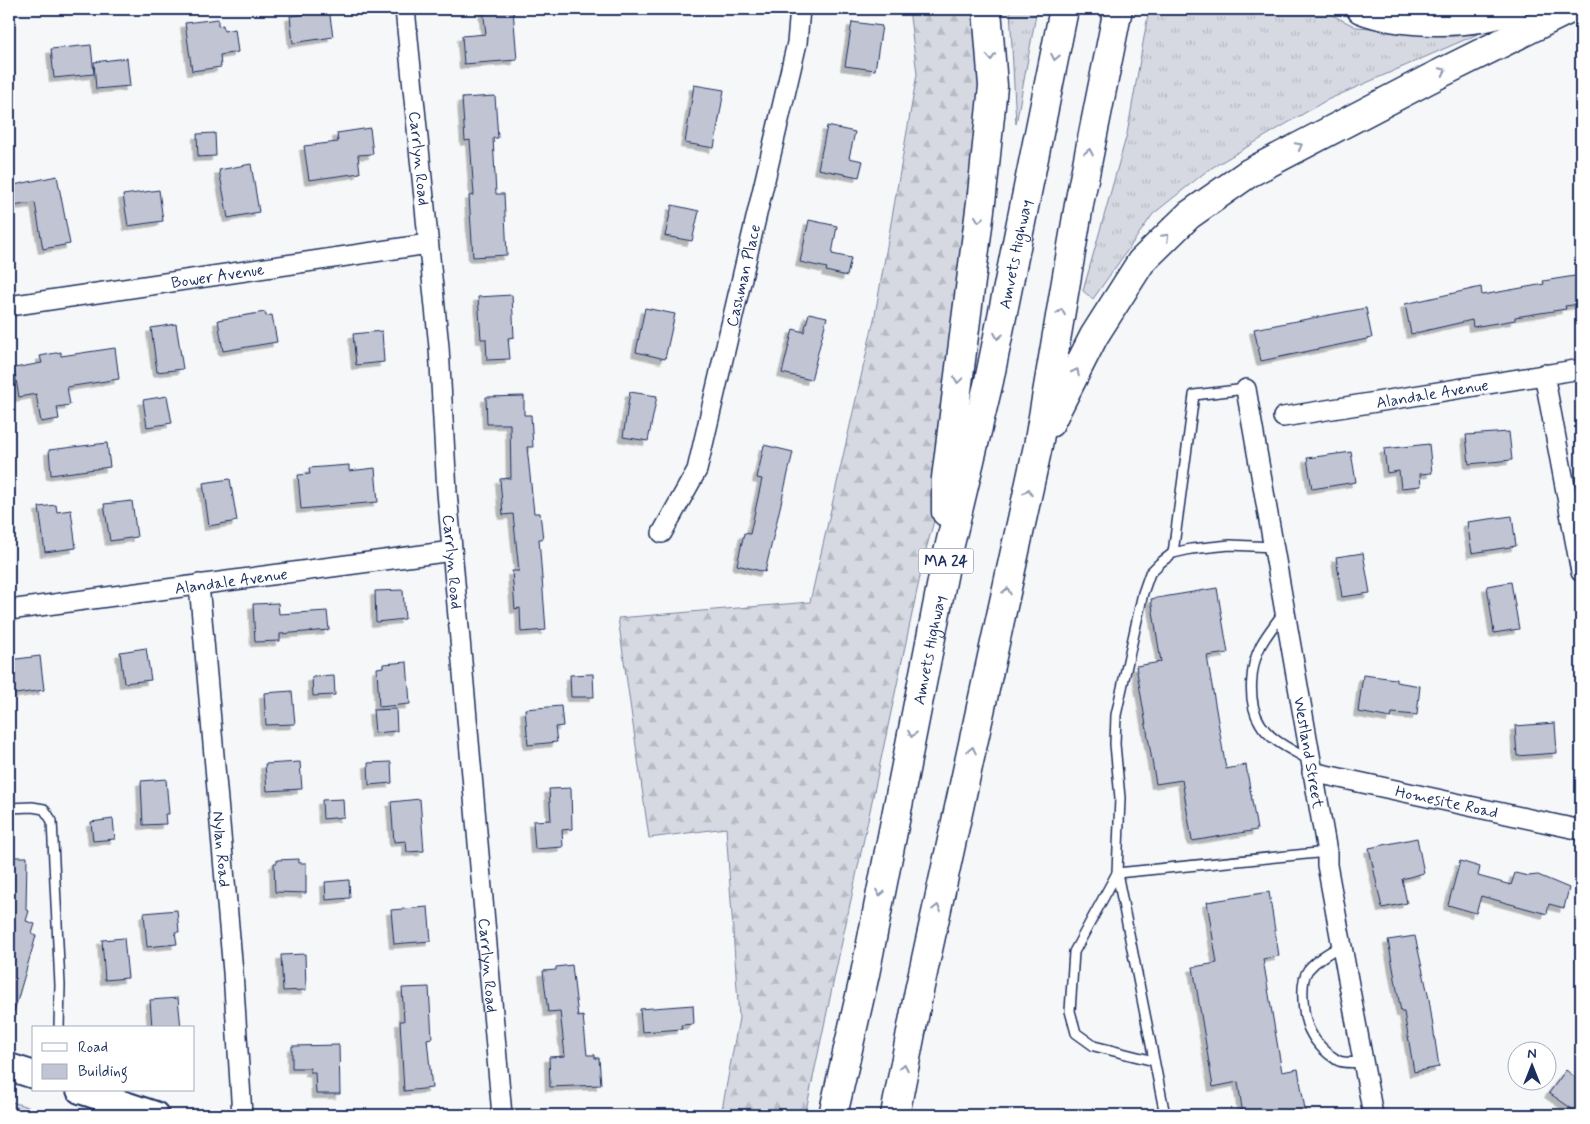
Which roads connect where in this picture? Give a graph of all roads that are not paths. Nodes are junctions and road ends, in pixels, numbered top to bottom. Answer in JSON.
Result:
{"nodes":[{"id":1,"x":405,"y":9,"type":"edge"},
{"id":2,"x":800,"y":9,"type":"edge"},
{"id":3,"x":986,"y":9,"type":"edge"},
{"id":4,"x":1064,"y":9,"type":"edge"},
{"id":5,"x":1118,"y":9,"type":"edge"},
{"id":6,"x":1361,"y":9,"type":"edge"},
{"id":7,"x":1512,"y":9,"type":"edge"},
{"id":8,"x":1570,"y":9,"type":"edge"},
{"id":9,"x":428,"y":244,"type":"junction"},
{"id":10,"x":9,"y":306,"type":"edge"},
{"id":11,"x":1581,"y":369,"type":"edge"},
{"id":12,"x":1544,"y":374,"type":"junction"},
{"id":13,"x":1246,"y":389,"type":"joint"},
{"id":14,"x":1283,"y":418,"type":"dead end"},
{"id":15,"x":1038,"y":446,"type":"junction"},
{"id":16,"x":662,"y":533,"type":"dead end"},
{"id":17,"x":1274,"y":547,"type":"junction"},
{"id":18,"x":452,"y":550,"type":"junction"},
{"id":19,"x":1173,"y":553,"type":"junction"},
{"id":20,"x":946,"y":561,"type":"junction"},
{"id":21,"x":1581,"y":572,"type":"edge"},
{"id":22,"x":199,"y":584,"type":"junction"},
{"id":23,"x":9,"y":610,"type":"edge"},
{"id":24,"x":1285,"y":610,"type":"junction"},
{"id":25,"x":1311,"y":767,"type":"junction"},
{"id":26,"x":9,"y":808,"type":"edge"},
{"id":27,"x":1581,"y":830,"type":"edge"},
{"id":28,"x":1328,"y":852,"type":"junction"},
{"id":29,"x":1117,"y":873,"type":"junction"},
{"id":30,"x":1342,"y":945,"type":"junction"},
{"id":31,"x":59,"y":1026,"type":"edge"},
{"id":32,"x":1154,"y":1061,"type":"junction"},
{"id":33,"x":1364,"y":1062,"type":"junction"},
{"id":34,"x":9,"y":1067,"type":"edge"},
{"id":35,"x":32,"y":1074,"type":"edge"},
{"id":36,"x":84,"y":1092,"type":"edge"},
{"id":37,"x":119,"y":1109,"type":"edge"},
{"id":38,"x":155,"y":1115,"type":"edge"},
{"id":39,"x":242,"y":1115,"type":"edge"},
{"id":40,"x":502,"y":1115,"type":"edge"},
{"id":41,"x":833,"y":1115,"type":"edge"},
{"id":42,"x":895,"y":1115,"type":"edge"},
{"id":43,"x":1165,"y":1115,"type":"edge"},
{"id":44,"x":1373,"y":1115,"type":"edge"}],
"edges":[{"from":1,"to":9,"type":"street","name":"Carrlyn Road"},
{"from":2,"to":16,"type":"street","name":"Cashman Place"},
{"from":3,"to":20,"type":"highway","one_way":true},
{"from":4,"to":20,"type":"highway","name":"Amvets Highway","number":"MA 24","one_way":true},
{"from":15,"to":5,"type":"highway","one_way":true},
{"from":6,"to":7,"type":"highway"},
{"from":15,"to":8,"type":"highway","one_way":true},
{"from":9,"to":10,"type":"street","name":"Bower Avenue"},
{"from":9,"to":18,"type":"street","name":"Carrlyn Road"},
{"from":11,"to":12,"type":"street","name":"Alandale Avenue"},
{"from":12,"to":14,"type":"street","name":"Alandale Avenue"},
{"from":12,"to":21,"type":"street"},
{"from":13,"to":17,"type":"street","name":"Westland Street"},
{"from":13,"to":19,"type":"lane"},
{"from":42,"to":15,"type":"highway","one_way":true},
{"from":17,"to":19,"type":"lane"},
{"from":17,"to":24,"type":"street","name":"Westland Street"},
{"from":18,"to":22,"type":"street","name":"Alandale Avenue"},
{"from":18,"to":40,"type":"street","name":"Carrlyn Road"},
{"from":19,"to":29,"type":"lane"},
{"from":20,"to":41,"type":"highway","name":"Amvets Highway","number":"MA 24","one_way":true},
{"from":22,"to":23,"type":"street","name":"Alandale Avenue"},
{"from":22,"to":39,"type":"street","name":"Nylan Road"},
{"from":24,"to":25,"type":"street","name":"Westland Street"},
{"from":24,"to":25,"type":"lane"},
{"from":25,"to":27,"type":"street","name":"Homesite Road"},
{"from":25,"to":28,"type":"street","name":"Westland Street"},
{"from":26,"to":31,"type":"lane"},
{"from":28,"to":29,"type":"lane"},
{"from":28,"to":30,"type":"street","name":"Westland Street"},
{"from":29,"to":32,"type":"lane"},
{"from":29,"to":32,"type":"lane"},
{"from":30,"to":33,"type":"street","name":"Westland Street"},
{"from":30,"to":33,"type":"lane"},
{"from":32,"to":43,"type":"lane"},
{"from":33,"to":44,"type":"street","name":"Westland Street"},
{"from":34,"to":35,"type":"main road"},
{"from":36,"to":37,"type":"main road"},
{"from":37,"to":38,"type":"main road"}]}
